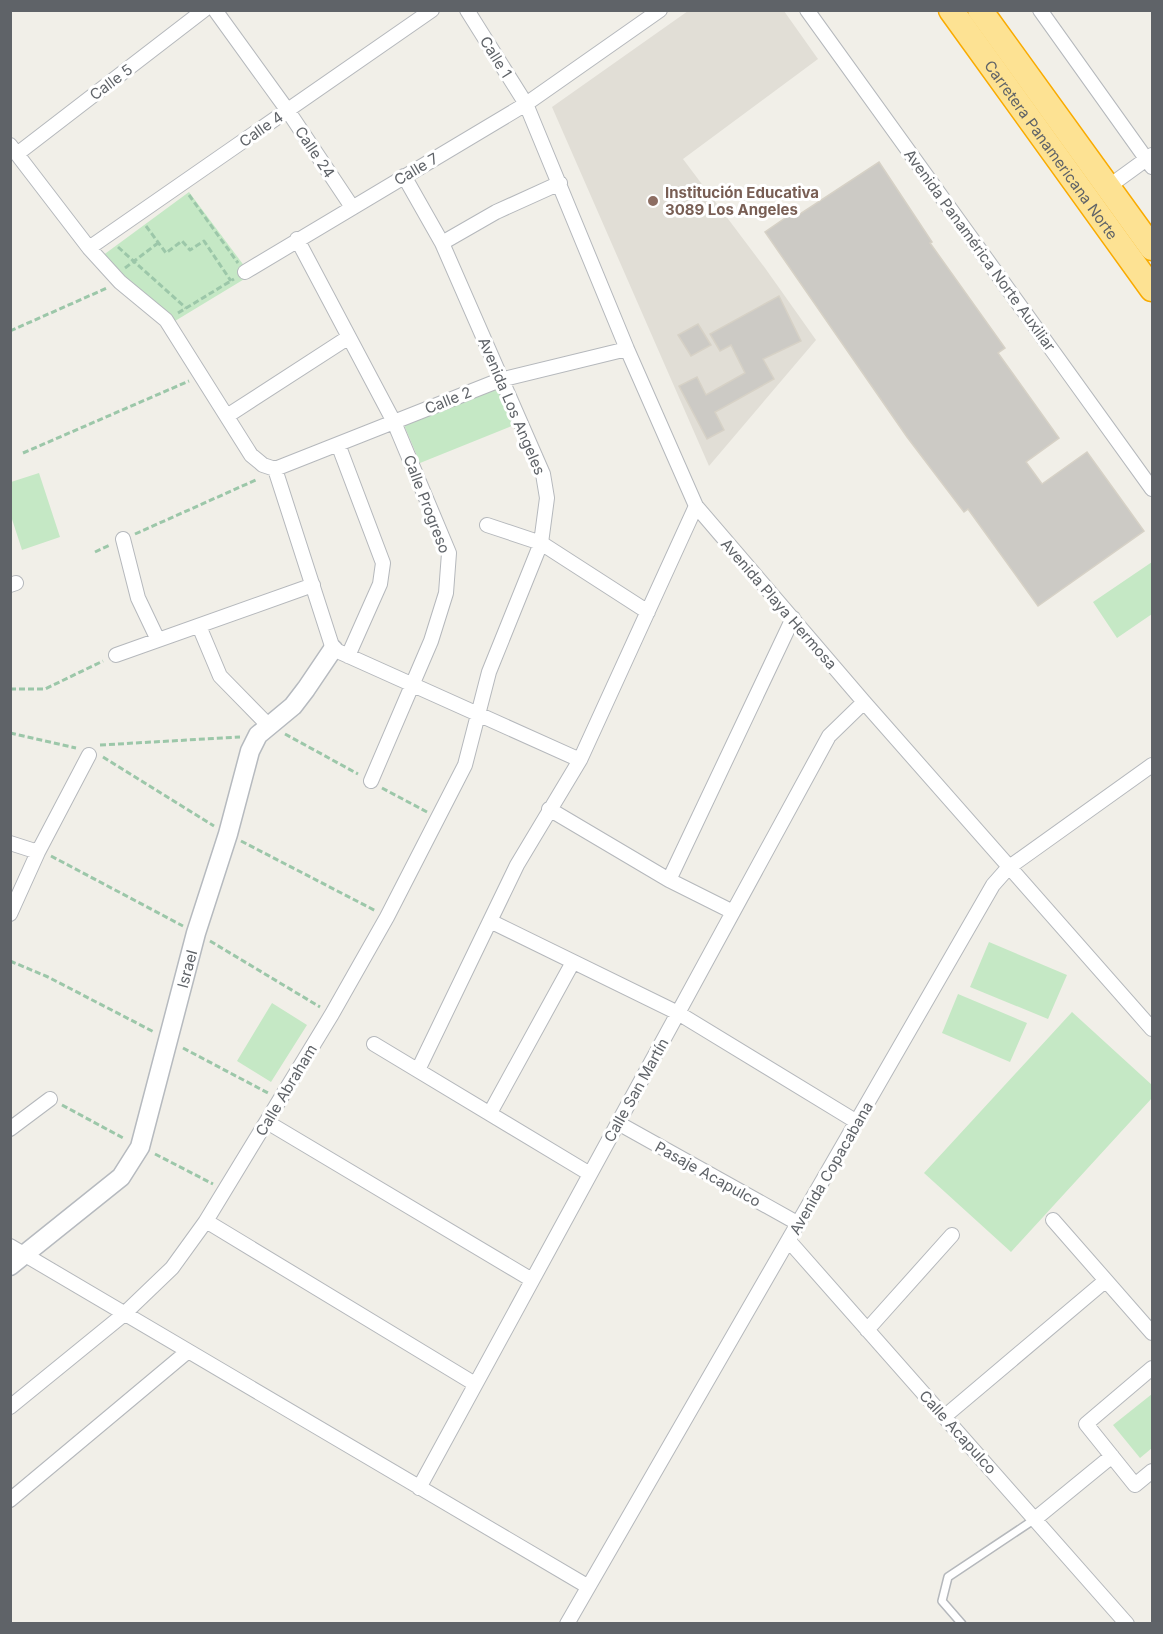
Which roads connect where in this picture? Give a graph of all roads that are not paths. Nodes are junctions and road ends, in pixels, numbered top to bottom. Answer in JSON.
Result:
{"nodes":[{"id":1,"x":204,"y":10,"type":"edge"},
{"id":2,"x":215,"y":10,"type":"edge"},
{"id":3,"x":432,"y":10,"type":"edge"},
{"id":4,"x":467,"y":10,"type":"edge"},
{"id":5,"x":660,"y":10,"type":"edge"},
{"id":6,"x":807,"y":10,"type":"edge"},
{"id":7,"x":951,"y":10,"type":"edge"},
{"id":8,"x":980,"y":10,"type":"edge"},
{"id":9,"x":1040,"y":10,"type":"edge"},
{"id":10,"x":526,"y":104,"type":"junction"},
{"id":11,"x":288,"y":111,"type":"junction"},
{"id":12,"x":14,"y":150,"type":"edge"},
{"id":13,"x":1150,"y":160,"type":"edge"},
{"id":14,"x":404,"y":176,"type":"junction"},
{"id":15,"x":560,"y":183,"type":"junction"},
{"id":16,"x":1108,"y":187,"type":"junction"},
{"id":17,"x":352,"y":207,"type":"junction"},
{"id":18,"x":297,"y":239,"type":"junction"},
{"id":19,"x":442,"y":243,"type":"junction"},
{"id":20,"x":89,"y":248,"type":"junction"},
{"id":21,"x":1152,"y":248,"type":"edge"},
{"id":22,"x":245,"y":272,"type":"road end"},
{"id":23,"x":1152,"y":289,"type":"edge"},
{"id":24,"x":350,"y":337,"type":"junction"},
{"id":25,"x":627,"y":349,"type":"junction"},
{"id":26,"x":500,"y":380,"type":"junction"},
{"id":27,"x":227,"y":416,"type":"junction"},
{"id":28,"x":394,"y":422,"type":"junction"},
{"id":29,"x":338,"y":444,"type":"junction"},
{"id":30,"x":275,"y":469,"type":"junction"},
{"id":31,"x":1152,"y":489,"type":"edge"},
{"id":32,"x":696,"y":506,"type":"junction"},
{"id":33,"x":488,"y":525,"type":"dead end"},
{"id":34,"x":123,"y":539,"type":"road end"},
{"id":35,"x":541,"y":543,"type":"junction"},
{"id":36,"x":313,"y":585,"type":"junction"},
{"id":37,"x":648,"y":612,"type":"junction"},
{"id":38,"x":793,"y":618,"type":"junction"},
{"id":39,"x":199,"y":626,"type":"junction"},
{"id":40,"x":158,"y":640,"type":"junction"},
{"id":41,"x":341,"y":653,"type":"junction"},
{"id":42,"x":116,"y":655,"type":"road end"},
{"id":43,"x":413,"y":684,"type":"junction"},
{"id":44,"x":864,"y":702,"type":"junction"},
{"id":45,"x":476,"y":713,"type":"junction"},
{"id":46,"x":264,"y":731,"type":"junction"},
{"id":47,"x":89,"y":749,"type":"road end"},
{"id":48,"x":580,"y":760,"type":"junction"},
{"id":49,"x":1152,"y":765,"type":"edge"},
{"id":50,"x":370,"y":781,"type":"road end"},
{"id":51,"x":549,"y":809,"type":"junction"},
{"id":52,"x":10,"y":843,"type":"edge"},
{"id":53,"x":39,"y":852,"type":"junction"},
{"id":54,"x":1008,"y":868,"type":"junction"},
{"id":55,"x":669,"y":880,"type":"junction"},
{"id":56,"x":733,"y":912,"type":"junction"},
{"id":57,"x":10,"y":914,"type":"edge"},
{"id":58,"x":490,"y":921,"type":"junction"},
{"id":59,"x":573,"y":962,"type":"junction"},
{"id":60,"x":678,"y":1013,"type":"junction"},
{"id":61,"x":1152,"y":1029,"type":"edge"},
{"id":62,"x":374,"y":1044,"type":"dead end"},
{"id":63,"x":418,"y":1070,"type":"junction"},
{"id":64,"x":50,"y":1099,"type":"dead end"},
{"id":65,"x":490,"y":1113,"type":"junction"},
{"id":66,"x":267,"y":1122,"type":"junction"},
{"id":67,"x":857,"y":1122,"type":"junction"},
{"id":68,"x":618,"y":1123,"type":"junction"},
{"id":69,"x":10,"y":1129,"type":"edge"},
{"id":70,"x":590,"y":1174,"type":"junction"},
{"id":71,"x":1053,"y":1220,"type":"dead end"},
{"id":72,"x":206,"y":1221,"type":"junction"},
{"id":73,"x":799,"y":1224,"type":"junction"},
{"id":74,"x":952,"y":1235,"type":"dead end"},
{"id":75,"x":789,"y":1241,"type":"junction"},
{"id":76,"x":15,"y":1256,"type":"edge"},
{"id":77,"x":532,"y":1280,"type":"junction"},
{"id":78,"x":1105,"y":1281,"type":"junction"},
{"id":79,"x":123,"y":1315,"type":"junction"},
{"id":80,"x":867,"y":1330,"type":"junction"},
{"id":81,"x":1152,"y":1333,"type":"edge"},
{"id":82,"x":187,"y":1352,"type":"junction"},
{"id":83,"x":1152,"y":1368,"type":"edge"},
{"id":84,"x":475,"y":1384,"type":"junction"},
{"id":85,"x":10,"y":1407,"type":"edge"},
{"id":86,"x":944,"y":1417,"type":"junction"},
{"id":87,"x":1112,"y":1456,"type":"junction"},
{"id":88,"x":1152,"y":1471,"type":"edge"},
{"id":89,"x":419,"y":1488,"type":"junction"},
{"id":90,"x":10,"y":1500,"type":"edge"},
{"id":91,"x":1035,"y":1519,"type":"junction"},
{"id":92,"x":587,"y":1586,"type":"junction"},
{"id":93,"x":567,"y":1623,"type":"edge"},
{"id":94,"x":962,"y":1623,"type":"edge"},
{"id":95,"x":1127,"y":1623,"type":"edge"}],
"edges":[{"from":1,"to":12,"type":"street","name":"Calle 5"},
{"from":2,"to":11,"type":"street","name":"Calle 24"},
{"from":3,"to":11,"type":"street","name":"Calle 4"},
{"from":4,"to":10,"type":"street","name":"Calle 1"},
{"from":5,"to":10,"type":"street","name":"Calle 7"},
{"from":6,"to":31,"type":"street","name":"Avenida Panamérica Norte Auxiliar"},
{"from":7,"to":23,"type":"highway","name":"Carretera Panamericana Norte"},
{"from":8,"to":16,"type":"highway","name":"Carretera Panamericana Norte"},
{"from":9,"to":13,"type":"street"},
{"from":10,"to":14,"type":"street","name":"Calle 7"},
{"from":10,"to":15,"type":"street","name":"Avenida Playa Hermosa"},
{"from":11,"to":17,"type":"street","name":"Calle 24"},
{"from":11,"to":20,"type":"street","name":"Calle 4"},
{"from":12,"to":20,"type":"street"},
{"from":13,"to":16,"type":"street"},
{"from":14,"to":17,"type":"street","name":"Calle 7"},
{"from":14,"to":19,"type":"street","name":"Avenida Los Angeles"},
{"from":15,"to":19,"type":"street"},
{"from":15,"to":25,"type":"street","name":"Avenida Playa Hermosa"},
{"from":16,"to":21,"type":"highway","name":"Carretera Panamericana Norte"},
{"from":17,"to":18,"type":"street","name":"Calle 7"},
{"from":18,"to":22,"type":"street","name":"Calle 7"},
{"from":18,"to":24,"type":"street","name":"Calle Progreso"},
{"from":19,"to":26,"type":"street","name":"Avenida Los Angeles"},
{"from":20,"to":27,"type":"street"},
{"from":24,"to":27,"type":"street"},
{"from":24,"to":28,"type":"street","name":"Calle Progreso"},
{"from":25,"to":26,"type":"street","name":"Calle 2"},
{"from":25,"to":32,"type":"street","name":"Avenida Playa Hermosa"},
{"from":26,"to":28,"type":"street","name":"Calle 2"},
{"from":26,"to":35,"type":"street","name":"Avenida Los Angeles"},
{"from":27,"to":30,"type":"street"},
{"from":28,"to":29,"type":"street","name":"Calle 2"},
{"from":28,"to":43,"type":"street","name":"Calle Progreso"},
{"from":29,"to":30,"type":"street","name":"Calle 2"},
{"from":29,"to":41,"type":"street"},
{"from":30,"to":36,"type":"street"},
{"from":32,"to":37,"type":"street"},
{"from":32,"to":38,"type":"street","name":"Avenida Playa Hermosa"},
{"from":33,"to":35,"type":"street"},
{"from":34,"to":40,"type":"street"},
{"from":35,"to":37,"type":"street"},
{"from":35,"to":45,"type":"street","name":"Avenida Los Angeles"},
{"from":36,"to":39,"type":"street"},
{"from":36,"to":41,"type":"street"},
{"from":37,"to":48,"type":"street"},
{"from":38,"to":44,"type":"street","name":"Avenida Playa Hermosa"},
{"from":38,"to":55,"type":"street"},
{"from":39,"to":40,"type":"street"},
{"from":39,"to":46,"type":"street"},
{"from":40,"to":42,"type":"street"},
{"from":41,"to":43,"type":"street"},
{"from":41,"to":46,"type":"street","name":"Israel"},
{"from":43,"to":45,"type":"street"},
{"from":43,"to":50,"type":"street","name":"Calle Progreso"},
{"from":44,"to":54,"type":"street","name":"Avenida Playa Hermosa"},
{"from":44,"to":56,"type":"street","name":"Calle San Martín"},
{"from":45,"to":48,"type":"street"},
{"from":45,"to":66,"type":"street","name":"Calle Abraham"},
{"from":46,"to":76,"type":"street","name":"Israel"},
{"from":47,"to":53,"type":"street"},
{"from":48,"to":51,"type":"street"},
{"from":49,"to":54,"type":"street","name":"Avenida Copacabana"},
{"from":51,"to":55,"type":"street"},
{"from":51,"to":58,"type":"street"},
{"from":52,"to":53,"type":"street"},
{"from":53,"to":57,"type":"street"},
{"from":54,"to":61,"type":"street","name":"Avenida Playa Hermosa"},
{"from":54,"to":67,"type":"street","name":"Avenida Copacabana"},
{"from":55,"to":56,"type":"street"},
{"from":56,"to":60,"type":"street","name":"Calle San Martín"},
{"from":58,"to":59,"type":"street"},
{"from":58,"to":63,"type":"street"},
{"from":59,"to":60,"type":"street"},
{"from":59,"to":65,"type":"street"},
{"from":60,"to":67,"type":"street"},
{"from":60,"to":68,"type":"street","name":"Calle San Martín"},
{"from":62,"to":63,"type":"street"},
{"from":63,"to":65,"type":"street"},
{"from":64,"to":69,"type":"street"},
{"from":65,"to":70,"type":"street"},
{"from":66,"to":72,"type":"street","name":"Calle Abraham"},
{"from":66,"to":77,"type":"street"},
{"from":67,"to":73,"type":"street","name":"Avenida Copacabana"},
{"from":68,"to":70,"type":"street","name":"Calle San Martín"},
{"from":68,"to":73,"type":"street","name":"Pasaje Acapulco"},
{"from":70,"to":77,"type":"street","name":"Calle San Martín"},
{"from":71,"to":78,"type":"street"},
{"from":72,"to":79,"type":"street","name":"Calle Abraham"},
{"from":72,"to":84,"type":"street"},
{"from":73,"to":75,"type":"street","name":"Avenida Copacabana"},
{"from":74,"to":80,"type":"street"},
{"from":75,"to":80,"type":"street","name":"Calle Acapulco"},
{"from":75,"to":92,"type":"street","name":"Avenida Copacabana"},
{"from":76,"to":79,"type":"street"},
{"from":77,"to":84,"type":"street","name":"Calle San Martín"},
{"from":78,"to":81,"type":"street"},
{"from":78,"to":86,"type":"street"},
{"from":79,"to":82,"type":"street"},
{"from":79,"to":85,"type":"street","name":"Calle Abraham"},
{"from":80,"to":86,"type":"street","name":"Calle Acapulco"},
{"from":82,"to":89,"type":"street"},
{"from":82,"to":90,"type":"street"},
{"from":83,"to":87,"type":"street"},
{"from":84,"to":89,"type":"street","name":"Calle San Martín"},
{"from":86,"to":91,"type":"street","name":"Calle Acapulco"},
{"from":87,"to":88,"type":"street"},
{"from":87,"to":91,"type":"street"},
{"from":89,"to":92,"type":"street"},
{"from":91,"to":94,"type":"lane"},
{"from":91,"to":95,"type":"street","name":"Calle Acapulco"},
{"from":92,"to":93,"type":"street","name":"Avenida Copacabana"}]}
